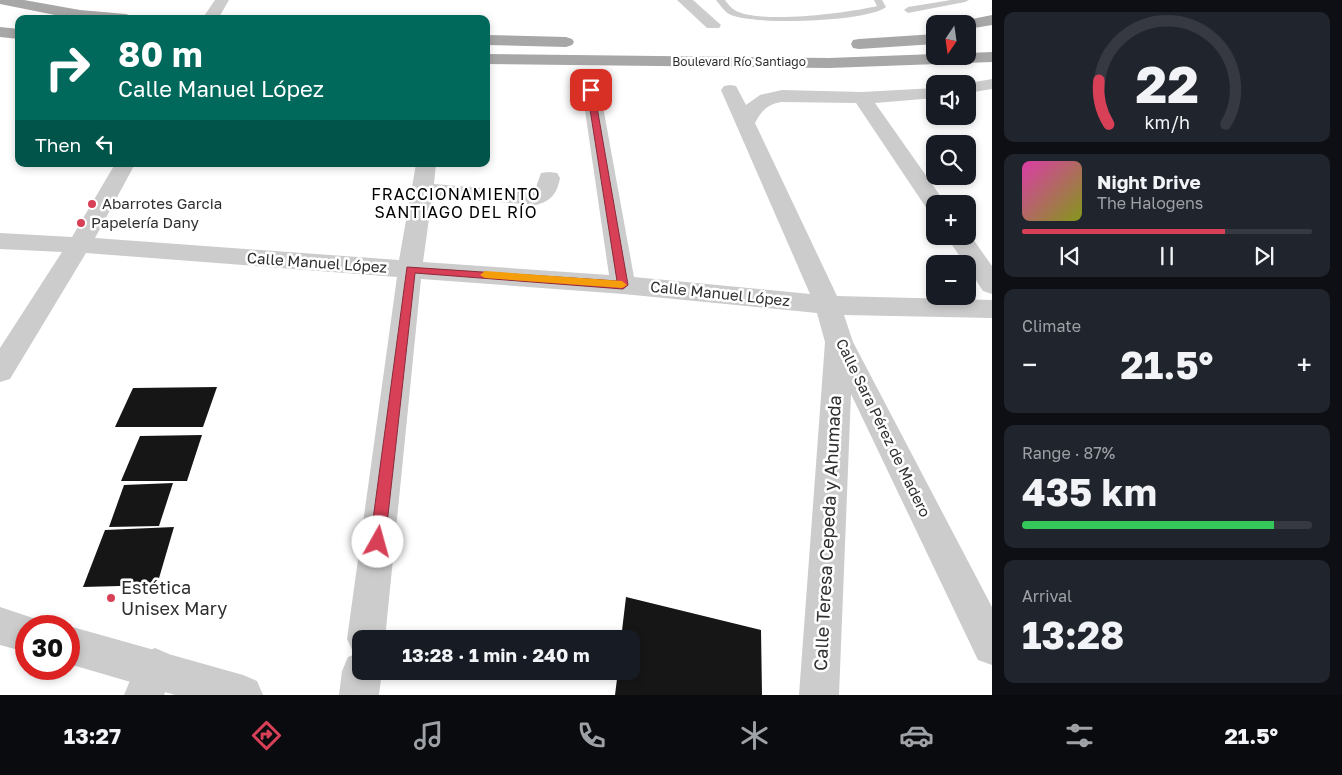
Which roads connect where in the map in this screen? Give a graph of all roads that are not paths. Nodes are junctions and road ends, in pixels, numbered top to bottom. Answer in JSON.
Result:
{"nodes":[{"id":1,"x":0,"y":0,"type":"edge"},
{"id":2,"x":684,"y":0,"type":"edge"},
{"id":3,"x":720,"y":0,"type":"edge"},
{"id":4,"x":878,"y":0,"type":"edge"},
{"id":5,"x":965,"y":0,"type":"edge"},
{"id":6,"x":908,"y":10,"type":"dead end"},
{"id":7,"x":80,"y":15,"type":"edge"},
{"id":8,"x":992,"y":20,"type":"edge"},
{"id":9,"x":976,"y":23,"type":"edge"},
{"id":10,"x":713,"y":25,"type":"dead end"},
{"id":11,"x":992,"y":30,"type":"edge"},
{"id":12,"x":0,"y":32,"type":"edge"},
{"id":13,"x":926,"y":32,"type":"edge"},
{"id":14,"x":976,"y":33,"type":"edge"},
{"id":15,"x":15,"y":34,"type":"edge"},
{"id":16,"x":490,"y":40,"type":"edge"},
{"id":17,"x":926,"y":40,"type":"edge"},
{"id":18,"x":578,"y":42,"type":"dead end"},
{"id":19,"x":867,"y":44,"type":"junction"},
{"id":20,"x":735,"y":46,"type":"dead end"},
{"id":21,"x":840,"y":46,"type":"dead end"},
{"id":22,"x":823,"y":47,"type":"dead end"},
{"id":23,"x":992,"y":57,"type":"edge"},
{"id":24,"x":490,"y":59,"type":"edge"},
{"id":25,"x":591,"y":90,"type":"dead end"},
{"id":26,"x":730,"y":90,"type":"dead end"},
{"id":27,"x":926,"y":94,"type":"edge"},
{"id":28,"x":862,"y":98,"type":"junction"},
{"id":29,"x":744,"y":124,"type":"junction"},
{"id":30,"x":123,"y":167,"type":"edge"},
{"id":31,"x":424,"y":177,"type":"edge"},
{"id":32,"x":549,"y":178,"type":"dead end"},
{"id":33,"x":930,"y":195,"type":"edge"},
{"id":34,"x":0,"y":241,"type":"edge"},
{"id":35,"x":79,"y":245,"type":"junction"},
{"id":36,"x":964,"y":245,"type":"edge"},
{"id":37,"x":410,"y":270,"type":"junction"},
{"id":38,"x":623,"y":285,"type":"junction"},
{"id":39,"x":992,"y":286,"type":"edge"},
{"id":40,"x":828,"y":305,"type":"junction"},
{"id":41,"x":992,"y":309,"type":"edge"},
{"id":42,"x":840,"y":342,"type":"junction"},
{"id":43,"x":0,"y":371,"type":"edge"},
{"id":44,"x":0,"y":626,"type":"edge"},
{"id":45,"x":15,"y":630,"type":"edge"},
{"id":46,"x":367,"y":630,"type":"edge"},
{"id":47,"x":992,"y":646,"type":"edge"},
{"id":48,"x":80,"y":649,"type":"edge"},
{"id":49,"x":361,"y":680,"type":"edge"},
{"id":50,"x":150,"y":682,"type":"edge"},
{"id":51,"x":243,"y":695,"type":"edge"},
{"id":52,"x":359,"y":695,"type":"edge"},
{"id":53,"x":819,"y":695,"type":"edge"}],
"edges":[{"from":1,"to":7,"type":"main road"},
{"from":2,"to":10,"type":"street"},
{"from":3,"to":4,"type":"lane"},
{"from":5,"to":6,"type":"lane"},
{"from":8,"to":9,"type":"main road"},
{"from":11,"to":14,"type":"main road"},
{"from":12,"to":15,"type":"main road"},
{"from":13,"to":19,"type":"main road"},
{"from":16,"to":18,"type":"main road"},
{"from":17,"to":19,"type":"main road"},
{"from":19,"to":21,"type":"main road"},
{"from":20,"to":22,"type":"main road","name":"Boulevard Río Santiago"},
{"from":23,"to":24,"type":"main road","name":"Boulevard Río Santiago"},
{"from":25,"to":38,"type":"street"},
{"from":26,"to":29,"type":"street","name":"Calle Sara Pérez de Madero"},
{"from":27,"to":28,"type":"street"},
{"from":28,"to":29,"type":"street"},
{"from":28,"to":33,"type":"street"},
{"from":29,"to":40,"type":"street","name":"Calle Sara Pérez de Madero"},
{"from":30,"to":35,"type":"street"},
{"from":31,"to":32,"type":"street"},
{"from":31,"to":37,"type":"street"},
{"from":34,"to":35,"type":"street","name":"Calle Manuel López"},
{"from":35,"to":37,"type":"street","name":"Calle Manuel López"},
{"from":35,"to":43,"type":"street"},
{"from":36,"to":39,"type":"street"},
{"from":37,"to":38,"type":"street","name":"Calle Manuel López"},
{"from":37,"to":46,"type":"street"},
{"from":38,"to":40,"type":"street","name":"Calle Manuel López"},
{"from":40,"to":41,"type":"street","name":"Calle Manuel López"},
{"from":40,"to":42,"type":"street","name":"Calle Sara Pérez de Madero"},
{"from":42,"to":47,"type":"street","name":"Calle Sara Pérez de Madero"},
{"from":42,"to":53,"type":"street","name":"Calle Teresa Cepeda y Ahumada"},
{"from":44,"to":45,"type":"street"},
{"from":48,"to":50,"type":"street"},
{"from":49,"to":52,"type":"street"},
{"from":50,"to":51,"type":"street"}]}
